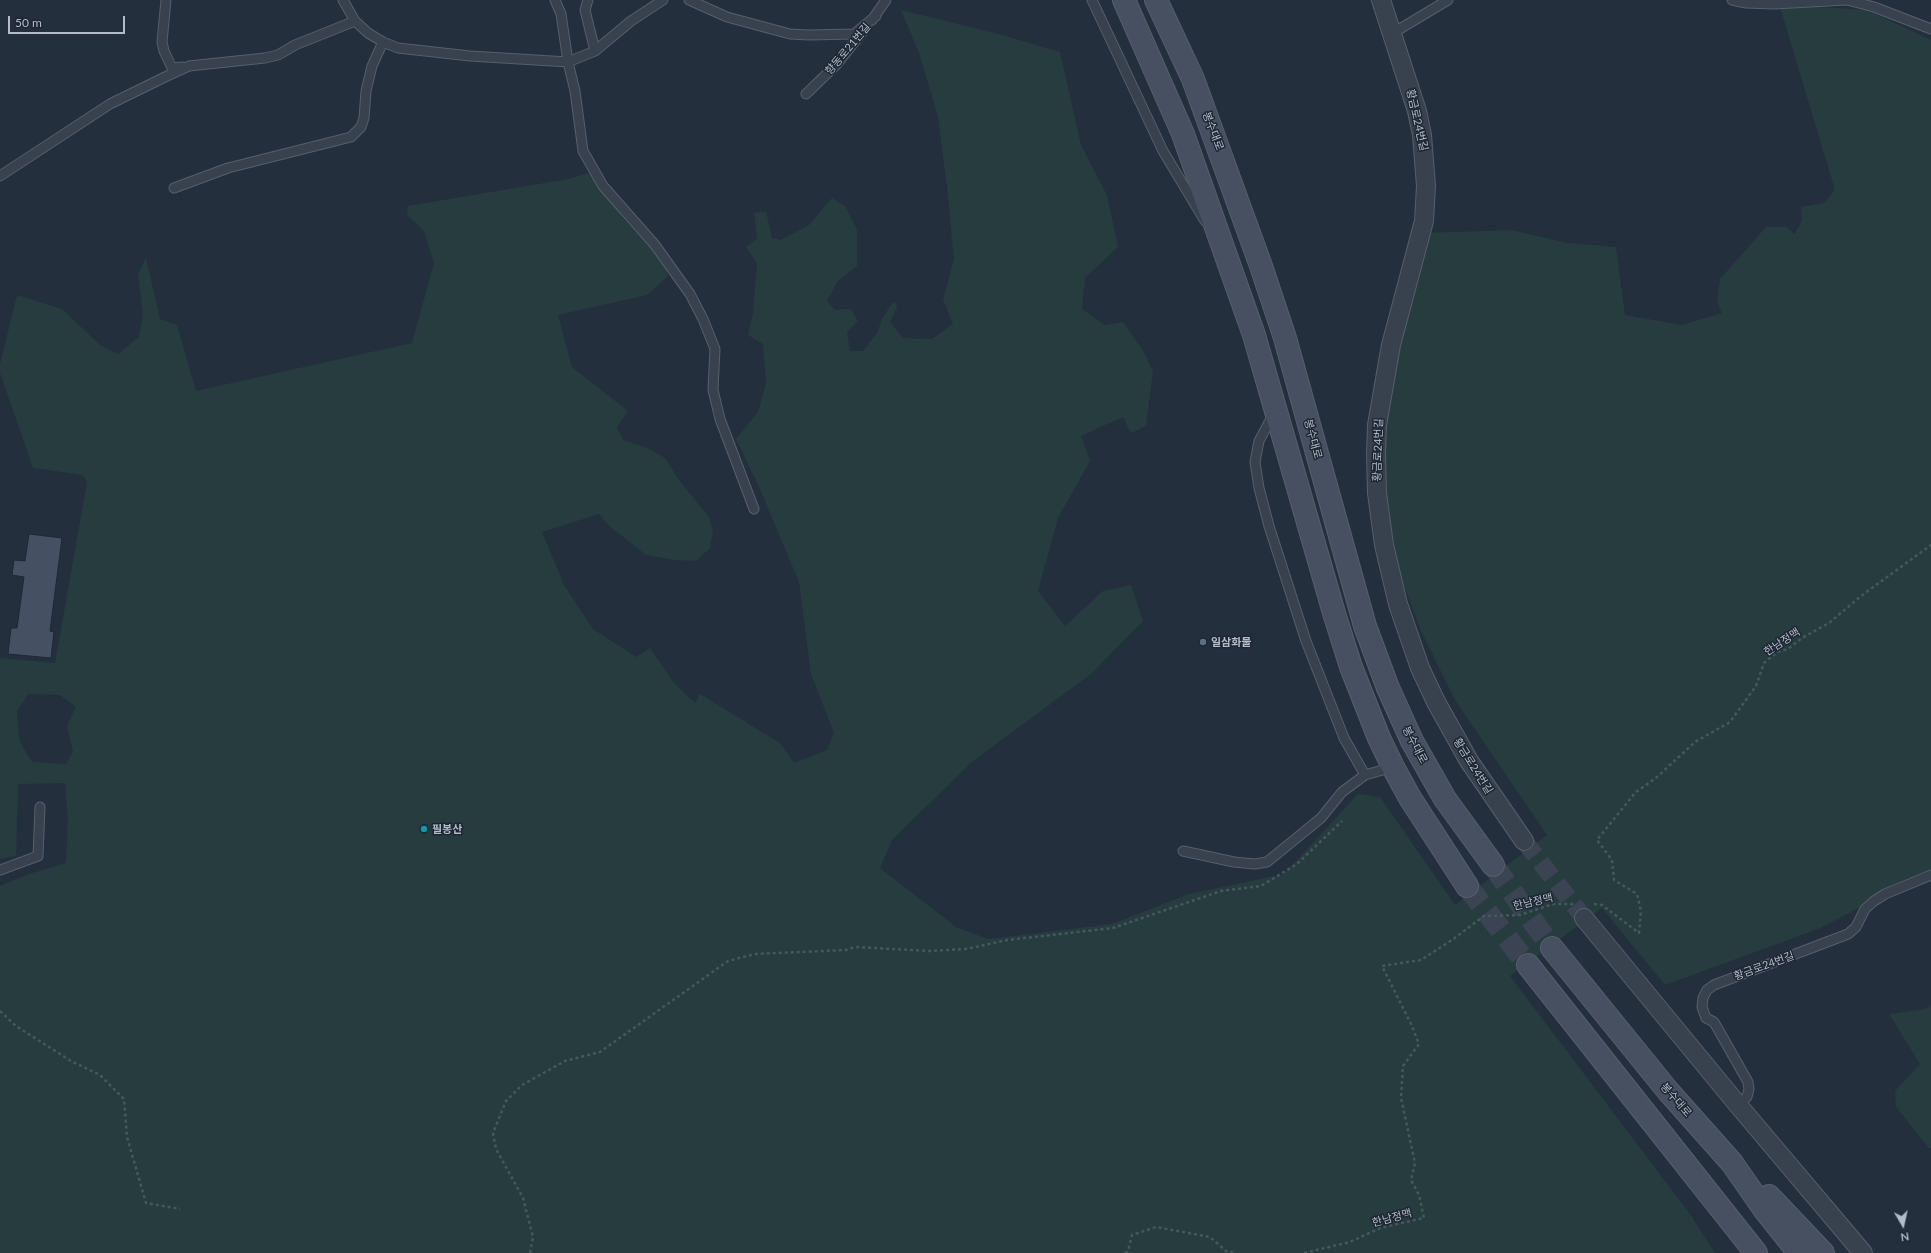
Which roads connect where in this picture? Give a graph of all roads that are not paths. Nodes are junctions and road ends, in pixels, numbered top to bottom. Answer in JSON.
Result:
{"nodes":[{"id":1,"x":166,"y":0,"type":"edge"},
{"id":2,"x":343,"y":0,"type":"edge"},
{"id":3,"x":555,"y":0,"type":"edge"},
{"id":4,"x":588,"y":0,"type":"edge"},
{"id":5,"x":663,"y":0,"type":"edge"},
{"id":6,"x":689,"y":0,"type":"edge"},
{"id":7,"x":886,"y":0,"type":"edge"},
{"id":8,"x":1092,"y":0,"type":"edge"},
{"id":9,"x":1124,"y":0,"type":"edge"},
{"id":10,"x":1156,"y":0,"type":"edge"},
{"id":11,"x":1381,"y":0,"type":"edge"},
{"id":12,"x":1448,"y":0,"type":"edge"},
{"id":13,"x":1732,"y":0,"type":"edge"},
{"id":14,"x":876,"y":16,"type":"junction"},
{"id":15,"x":355,"y":21,"type":"junction"},
{"id":16,"x":1931,"y":29,"type":"edge"},
{"id":17,"x":1393,"y":33,"type":"junction"},
{"id":18,"x":383,"y":42,"type":"junction"},
{"id":19,"x":596,"y":51,"type":"junction"},
{"id":20,"x":568,"y":62,"type":"junction"},
{"id":21,"x":189,"y":66,"type":"junction"},
{"id":22,"x":806,"y":94,"type":"dead end"},
{"id":23,"x":0,"y":176,"type":"edge"},
{"id":24,"x":174,"y":188,"type":"dead end"},
{"id":25,"x":1229,"y":262,"type":"junction"},
{"id":26,"x":1276,"y":410,"type":"junction"},
{"id":27,"x":754,"y":509,"type":"dead end"},
{"id":28,"x":1393,"y":767,"type":"junction"},
{"id":29,"x":1366,"y":776,"type":"junction"},
{"id":30,"x":40,"y":808,"type":"dead end"},
{"id":31,"x":1524,"y":841,"type":"tunnel mouth"},
{"id":32,"x":1183,"y":851,"type":"dead end"},
{"id":33,"x":1493,"y":864,"type":"tunnel mouth"},
{"id":34,"x":0,"y":870,"type":"edge"},
{"id":35,"x":1931,"y":875,"type":"edge"},
{"id":36,"x":1467,"y":886,"type":"tunnel mouth"},
{"id":37,"x":1585,"y":909,"type":"tunnel mouth"},
{"id":38,"x":1552,"y":948,"type":"tunnel mouth"},
{"id":39,"x":1528,"y":965,"type":"tunnel mouth"},
{"id":40,"x":1738,"y":1105,"type":"junction"},
{"id":41,"x":1732,"y":1163,"type":"junction"},
{"id":42,"x":1738,"y":1233,"type":"junction"},
{"id":43,"x":1752,"y":1253,"type":"edge"},
{"id":44,"x":1756,"y":1253,"type":"edge"},
{"id":45,"x":1799,"y":1253,"type":"edge"},
{"id":46,"x":1823,"y":1253,"type":"edge"},
{"id":47,"x":1863,"y":1253,"type":"edge"}],
"edges":[{"from":1,"to":21,"type":"lane"},
{"from":2,"to":15,"type":"lane"},
{"from":3,"to":20,"type":"lane"},
{"from":4,"to":19,"type":"lane"},
{"from":5,"to":19,"type":"lane"},
{"from":6,"to":14,"type":"lane"},
{"from":7,"to":14,"type":"lane","name":"향동로21번길"},
{"from":8,"to":25,"type":"lane"},
{"from":9,"to":25,"type":"main road"},
{"from":10,"to":33,"type":"main road","name":"봉수대로"},
{"from":11,"to":17,"type":"street","name":"황금로24번길"},
{"from":12,"to":17,"type":"lane"},
{"from":13,"to":16,"type":"lane"},
{"from":14,"to":22,"type":"lane","name":"향동로21번길"},
{"from":15,"to":18,"type":"lane"},
{"from":15,"to":21,"type":"lane"},
{"from":17,"to":31,"type":"street","name":"황금로24번길"},
{"from":18,"to":20,"type":"lane"},
{"from":18,"to":24,"type":"lane"},
{"from":19,"to":20,"type":"lane"},
{"from":20,"to":27,"type":"lane"},
{"from":21,"to":23,"type":"lane"},
{"from":25,"to":26,"type":"main road"},
{"from":26,"to":28,"type":"main road"},
{"from":26,"to":29,"type":"lane"},
{"from":28,"to":29,"type":"lane"},
{"from":28,"to":36,"type":"main road"},
{"from":29,"to":32,"type":"lane"},
{"from":30,"to":34,"type":"lane"},
{"from":35,"to":40,"type":"lane","name":"황금로24번길"},
{"from":37,"to":40,"type":"street"},
{"from":38,"to":41,"type":"main road","name":"봉수대로"},
{"from":39,"to":42,"type":"main road"},
{"from":40,"to":47,"type":"street"},
{"from":41,"to":45,"type":"main road","name":"봉수대로"},
{"from":41,"to":46,"type":"main road"},
{"from":42,"to":43,"type":"main road"},
{"from":42,"to":44,"type":"main road"}]}
